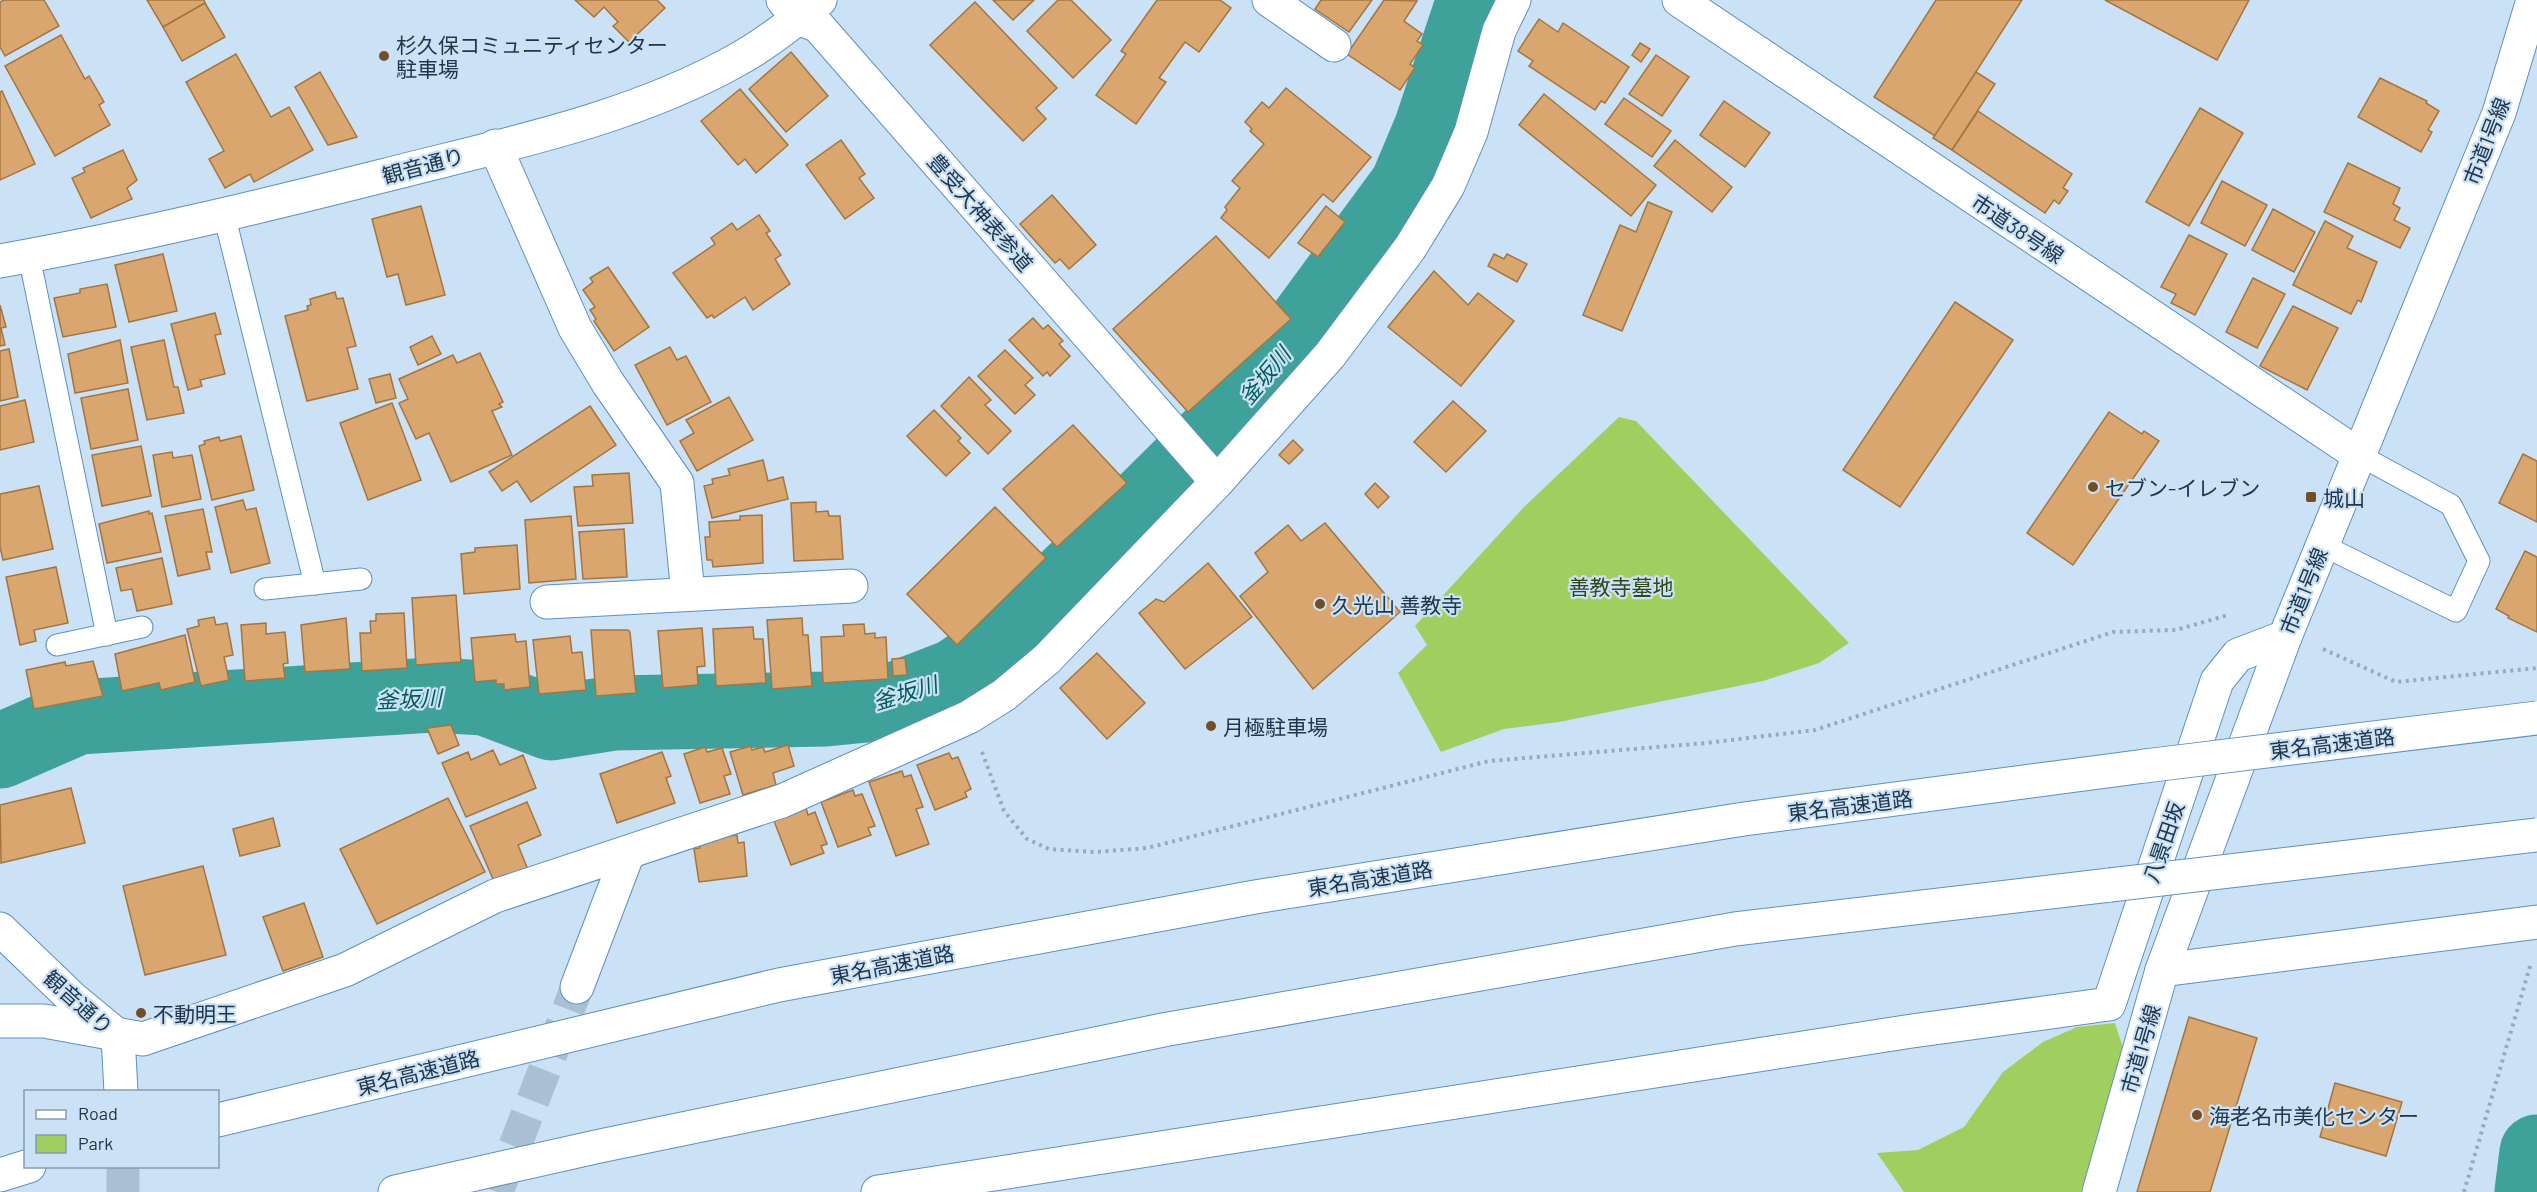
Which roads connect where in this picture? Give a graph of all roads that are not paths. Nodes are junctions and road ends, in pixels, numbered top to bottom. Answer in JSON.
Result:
{"nodes":[{"id":1,"x":1269,"y":0,"type":"edge"},
{"id":2,"x":1514,"y":0,"type":"edge"},
{"id":3,"x":1679,"y":0,"type":"edge"},
{"id":4,"x":2533,"y":0,"type":"edge"},
{"id":5,"x":800,"y":6,"type":"edge"},
{"id":6,"x":1334,"y":45,"type":"dead end"},
{"id":7,"x":495,"y":146,"type":"junction"},
{"id":8,"x":225,"y":214,"type":"junction"},
{"id":9,"x":15,"y":258,"type":"edge"},
{"id":10,"x":2359,"y":455,"type":"junction"},
{"id":11,"x":1214,"y":479,"type":"junction"},
{"id":12,"x":2322,"y":544,"type":"junction"},
{"id":13,"x":362,"y":579,"type":"dead end"},
{"id":14,"x":315,"y":584,"type":"junction"},
{"id":15,"x":851,"y":586,"type":"dead end"},
{"id":16,"x":265,"y":589,"type":"dead end"},
{"id":17,"x":688,"y":594,"type":"junction"},
{"id":18,"x":548,"y":602,"type":"dead end"},
{"id":19,"x":142,"y":627,"type":"dead end"},
{"id":20,"x":107,"y":635,"type":"junction"},
{"id":21,"x":2285,"y":637,"type":"junction"},
{"id":22,"x":57,"y":645,"type":"dead end"},
{"id":23,"x":2537,"y":718,"type":"edge"},
{"id":24,"x":2537,"y":835,"type":"edge"},
{"id":25,"x":628,"y":853,"type":"junction"},
{"id":26,"x":2537,"y":922,"type":"edge"},
{"id":27,"x":0,"y":929,"type":"edge"},
{"id":28,"x":2162,"y":970,"type":"junction"},
{"id":29,"x":577,"y":987,"type":"tunnel mouth"},
{"id":30,"x":0,"y":1022,"type":"edge"},
{"id":31,"x":118,"y":1036,"type":"junction"},
{"id":32,"x":121,"y":1090,"type":"edge"},
{"id":33,"x":219,"y":1120,"type":"edge"},
{"id":34,"x":24,"y":1168,"type":"edge"},
{"id":35,"x":0,"y":1174,"type":"edge"},
{"id":36,"x":396,"y":1192,"type":"edge"},
{"id":37,"x":878,"y":1192,"type":"edge"},
{"id":38,"x":2099,"y":1192,"type":"edge"}],
"edges":[{"from":1,"to":6,"type":"main road"},
{"from":2,"to":11,"type":"main road"},
{"from":3,"to":10,"type":"main road","name":"市道38号線"},
{"from":4,"to":10,"type":"main road","name":"市道1号線"},
{"from":5,"to":7,"type":"main road","name":"観音通り"},
{"from":5,"to":11,"type":"main road","name":"豊受大神表参道"},
{"from":7,"to":8,"type":"main road","name":"観音通り"},
{"from":7,"to":17,"type":"main road"},
{"from":8,"to":9,"type":"main road","name":"観音通り"},
{"from":8,"to":14,"type":"lane"},
{"from":9,"to":20,"type":"lane"},
{"from":10,"to":12,"type":"main road","name":"市道1号線"},
{"from":10,"to":12,"type":"lane"},
{"from":11,"to":25,"type":"main road"},
{"from":12,"to":21,"type":"main road","name":"市道1号線"},
{"from":13,"to":14,"type":"lane"},
{"from":14,"to":16,"type":"lane"},
{"from":15,"to":17,"type":"main road"},
{"from":17,"to":18,"type":"main road"},
{"from":19,"to":20,"type":"lane"},
{"from":20,"to":22,"type":"lane"},
{"from":21,"to":28,"type":"main road","name":"市道1号線"},
{"from":21,"to":37,"type":"main road","name":"八景田坂"},
{"from":23,"to":33,"type":"main road","name":"東名高速道路","bridge":true},
{"from":24,"to":36,"type":"main road","bridge":true},
{"from":25,"to":29,"type":"main road"},
{"from":25,"to":31,"type":"main road"},
{"from":26,"to":28,"type":"main road"},
{"from":27,"to":31,"type":"main road","name":"観音通り"},
{"from":28,"to":38,"type":"main road","name":"市道1号線"},
{"from":30,"to":31,"type":"main road"},
{"from":31,"to":32,"type":"main road","name":"観音通り"},
{"from":34,"to":35,"type":"main road"}]}
